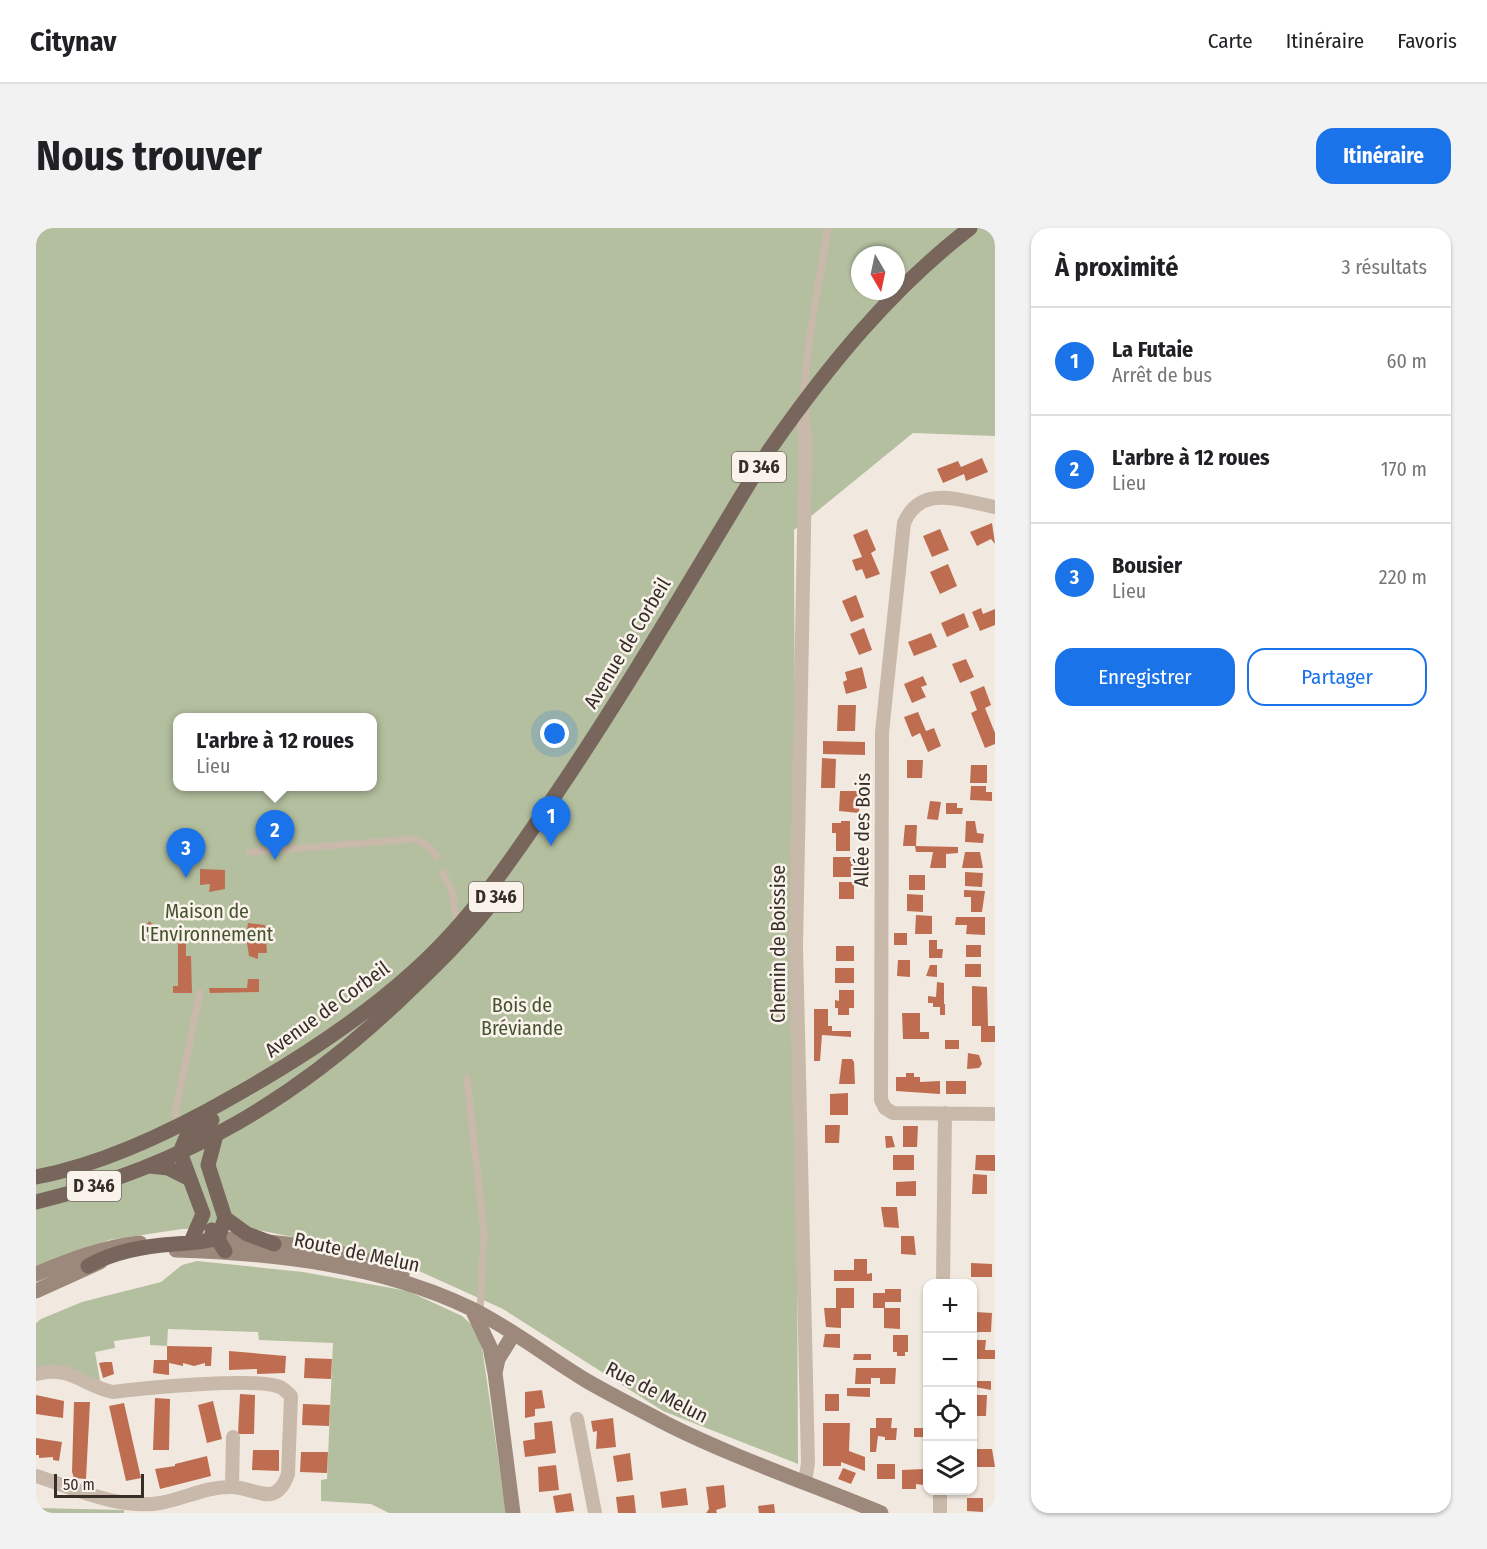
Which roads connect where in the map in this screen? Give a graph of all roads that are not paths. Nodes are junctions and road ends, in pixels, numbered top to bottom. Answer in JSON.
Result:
{"nodes":[{"id":1,"x":828,"y":228,"type":"edge"},
{"id":2,"x":970,"y":228,"type":"edge"},
{"id":3,"x":802,"y":404,"type":"junction"},
{"id":4,"x":995,"y":507,"type":"edge"},
{"id":5,"x":592,"y":741,"type":"junction"},
{"id":6,"x":250,"y":852,"type":"dead end"},
{"id":7,"x":437,"y":857,"type":"dead end"},
{"id":8,"x":443,"y":873,"type":"dead end"},
{"id":9,"x":458,"y":926,"type":"junction"},
{"id":10,"x":200,"y":993,"type":"dead end"},
{"id":11,"x":467,"y":1079,"type":"dead end"},
{"id":12,"x":945,"y":1113,"type":"junction"},
{"id":13,"x":995,"y":1114,"type":"edge"},
{"id":14,"x":216,"y":1136,"type":"junction"},
{"id":15,"x":187,"y":1140,"type":"junction"},
{"id":16,"x":208,"y":1165,"type":"junction"},
{"id":17,"x":150,"y":1166,"type":"junction"},
{"id":18,"x":36,"y":1177,"type":"edge"},
{"id":19,"x":190,"y":1179,"type":"junction"},
{"id":20,"x":36,"y":1202,"type":"edge"},
{"id":21,"x":203,"y":1214,"type":"junction"},
{"id":22,"x":225,"y":1218,"type":"junction"},
{"id":23,"x":194,"y":1238,"type":"junction"},
{"id":24,"x":274,"y":1244,"type":"junction"},
{"id":25,"x":220,"y":1247,"type":"junction"},
{"id":26,"x":88,"y":1266,"type":"joint"},
{"id":27,"x":36,"y":1274,"type":"edge"},
{"id":28,"x":942,"y":1279,"type":"edge"},
{"id":29,"x":425,"y":1288,"type":"junction"},
{"id":30,"x":36,"y":1291,"type":"edge"},
{"id":31,"x":476,"y":1312,"type":"junction"},
{"id":32,"x":496,"y":1324,"type":"junction"},
{"id":33,"x":513,"y":1335,"type":"junction"},
{"id":34,"x":490,"y":1347,"type":"junction"},
{"id":35,"x":495,"y":1373,"type":"junction"},
{"id":36,"x":36,"y":1374,"type":"edge"},
{"id":37,"x":578,"y":1419,"type":"dead end"},
{"id":38,"x":233,"y":1437,"type":"dead end"},
{"id":39,"x":36,"y":1476,"type":"edge"},
{"id":40,"x":805,"y":1482,"type":"junction"},
{"id":41,"x":232,"y":1487,"type":"junction"},
{"id":42,"x":940,"y":1495,"type":"edge"},
{"id":43,"x":161,"y":1508,"type":"edge"},
{"id":44,"x":859,"y":1509,"type":"edge"},
{"id":45,"x":513,"y":1513,"type":"edge"},
{"id":46,"x":595,"y":1513,"type":"edge"},
{"id":47,"x":881,"y":1513,"type":"edge"},
{"id":48,"x":940,"y":1513,"type":"edge"}],
"edges":[{"from":1,"to":3,"type":"lane"},
{"from":2,"to":3,"type":"main road","name":"Avenue de Corbeil","number":"D 346"},
{"from":3,"to":5,"type":"main road","name":"Avenue de Corbeil","number":"D 346"},
{"from":3,"to":40,"type":"street","name":"Chemin de Boissise"},
{"from":4,"to":12,"type":"street","name":"Allée des Bois"},
{"from":5,"to":9,"type":"main road","name":"Avenue de Corbeil","number":"D 346"},
{"from":5,"to":14,"type":"main road","number":"D 346"},
{"from":6,"to":7,"type":"lane"},
{"from":8,"to":9,"type":"lane"},
{"from":9,"to":15,"type":"main road","name":"Avenue de Corbeil","number":"D 346"},
{"from":10,"to":15,"type":"lane"},
{"from":11,"to":31,"type":"lane"},
{"from":12,"to":13,"type":"street","name":"Allée des Bois"},
{"from":12,"to":28,"type":"street"},
{"from":14,"to":15,"type":"main road","number":"D 346"},
{"from":14,"to":16,"type":"main road"},
{"from":15,"to":16,"type":"main road"},
{"from":15,"to":17,"type":"main road","number":"D 346"},
{"from":15,"to":18,"type":"main road","name":"Avenue de Corbeil","number":"D 346"},
{"from":15,"to":19,"type":"main road"},
{"from":16,"to":22,"type":"main road"},
{"from":17,"to":19,"type":"main road"},
{"from":17,"to":20,"type":"main road","number":"D 346"},
{"from":19,"to":21,"type":"main road"},
{"from":21,"to":23,"type":"main road"},
{"from":21,"to":25,"type":"main road"},
{"from":22,"to":24,"type":"main road"},
{"from":22,"to":25,"type":"main road"},
{"from":23,"to":25,"type":"street"},
{"from":23,"to":27,"type":"street"},
{"from":24,"to":25,"type":"street","name":"Route de Melun"},
{"from":24,"to":29,"type":"street","name":"Route de Melun"},
{"from":25,"to":26,"type":"main road"},
{"from":25,"to":29,"type":"street","name":"Route de Melun"},
{"from":26,"to":30,"type":"street"},
{"from":29,"to":31,"type":"street","name":"Rue de Melun"},
{"from":31,"to":32,"type":"street","name":"Rue de Melun"},
{"from":31,"to":34,"type":"street"},
{"from":32,"to":33,"type":"street","name":"Rue de Melun"},
{"from":32,"to":34,"type":"street"},
{"from":33,"to":35,"type":"street"},
{"from":33,"to":40,"type":"street","name":"Rue de Melun"},
{"from":34,"to":35,"type":"street"},
{"from":35,"to":45,"type":"street"},
{"from":36,"to":41,"type":"street"},
{"from":37,"to":46,"type":"street"},
{"from":38,"to":41,"type":"street"},
{"from":39,"to":43,"type":"street"},
{"from":40,"to":44,"type":"street","name":"Rue de Melun"},
{"from":41,"to":43,"type":"street"},
{"from":42,"to":48,"type":"street"},
{"from":44,"to":47,"type":"street","name":"Rue de Melun"}]}
